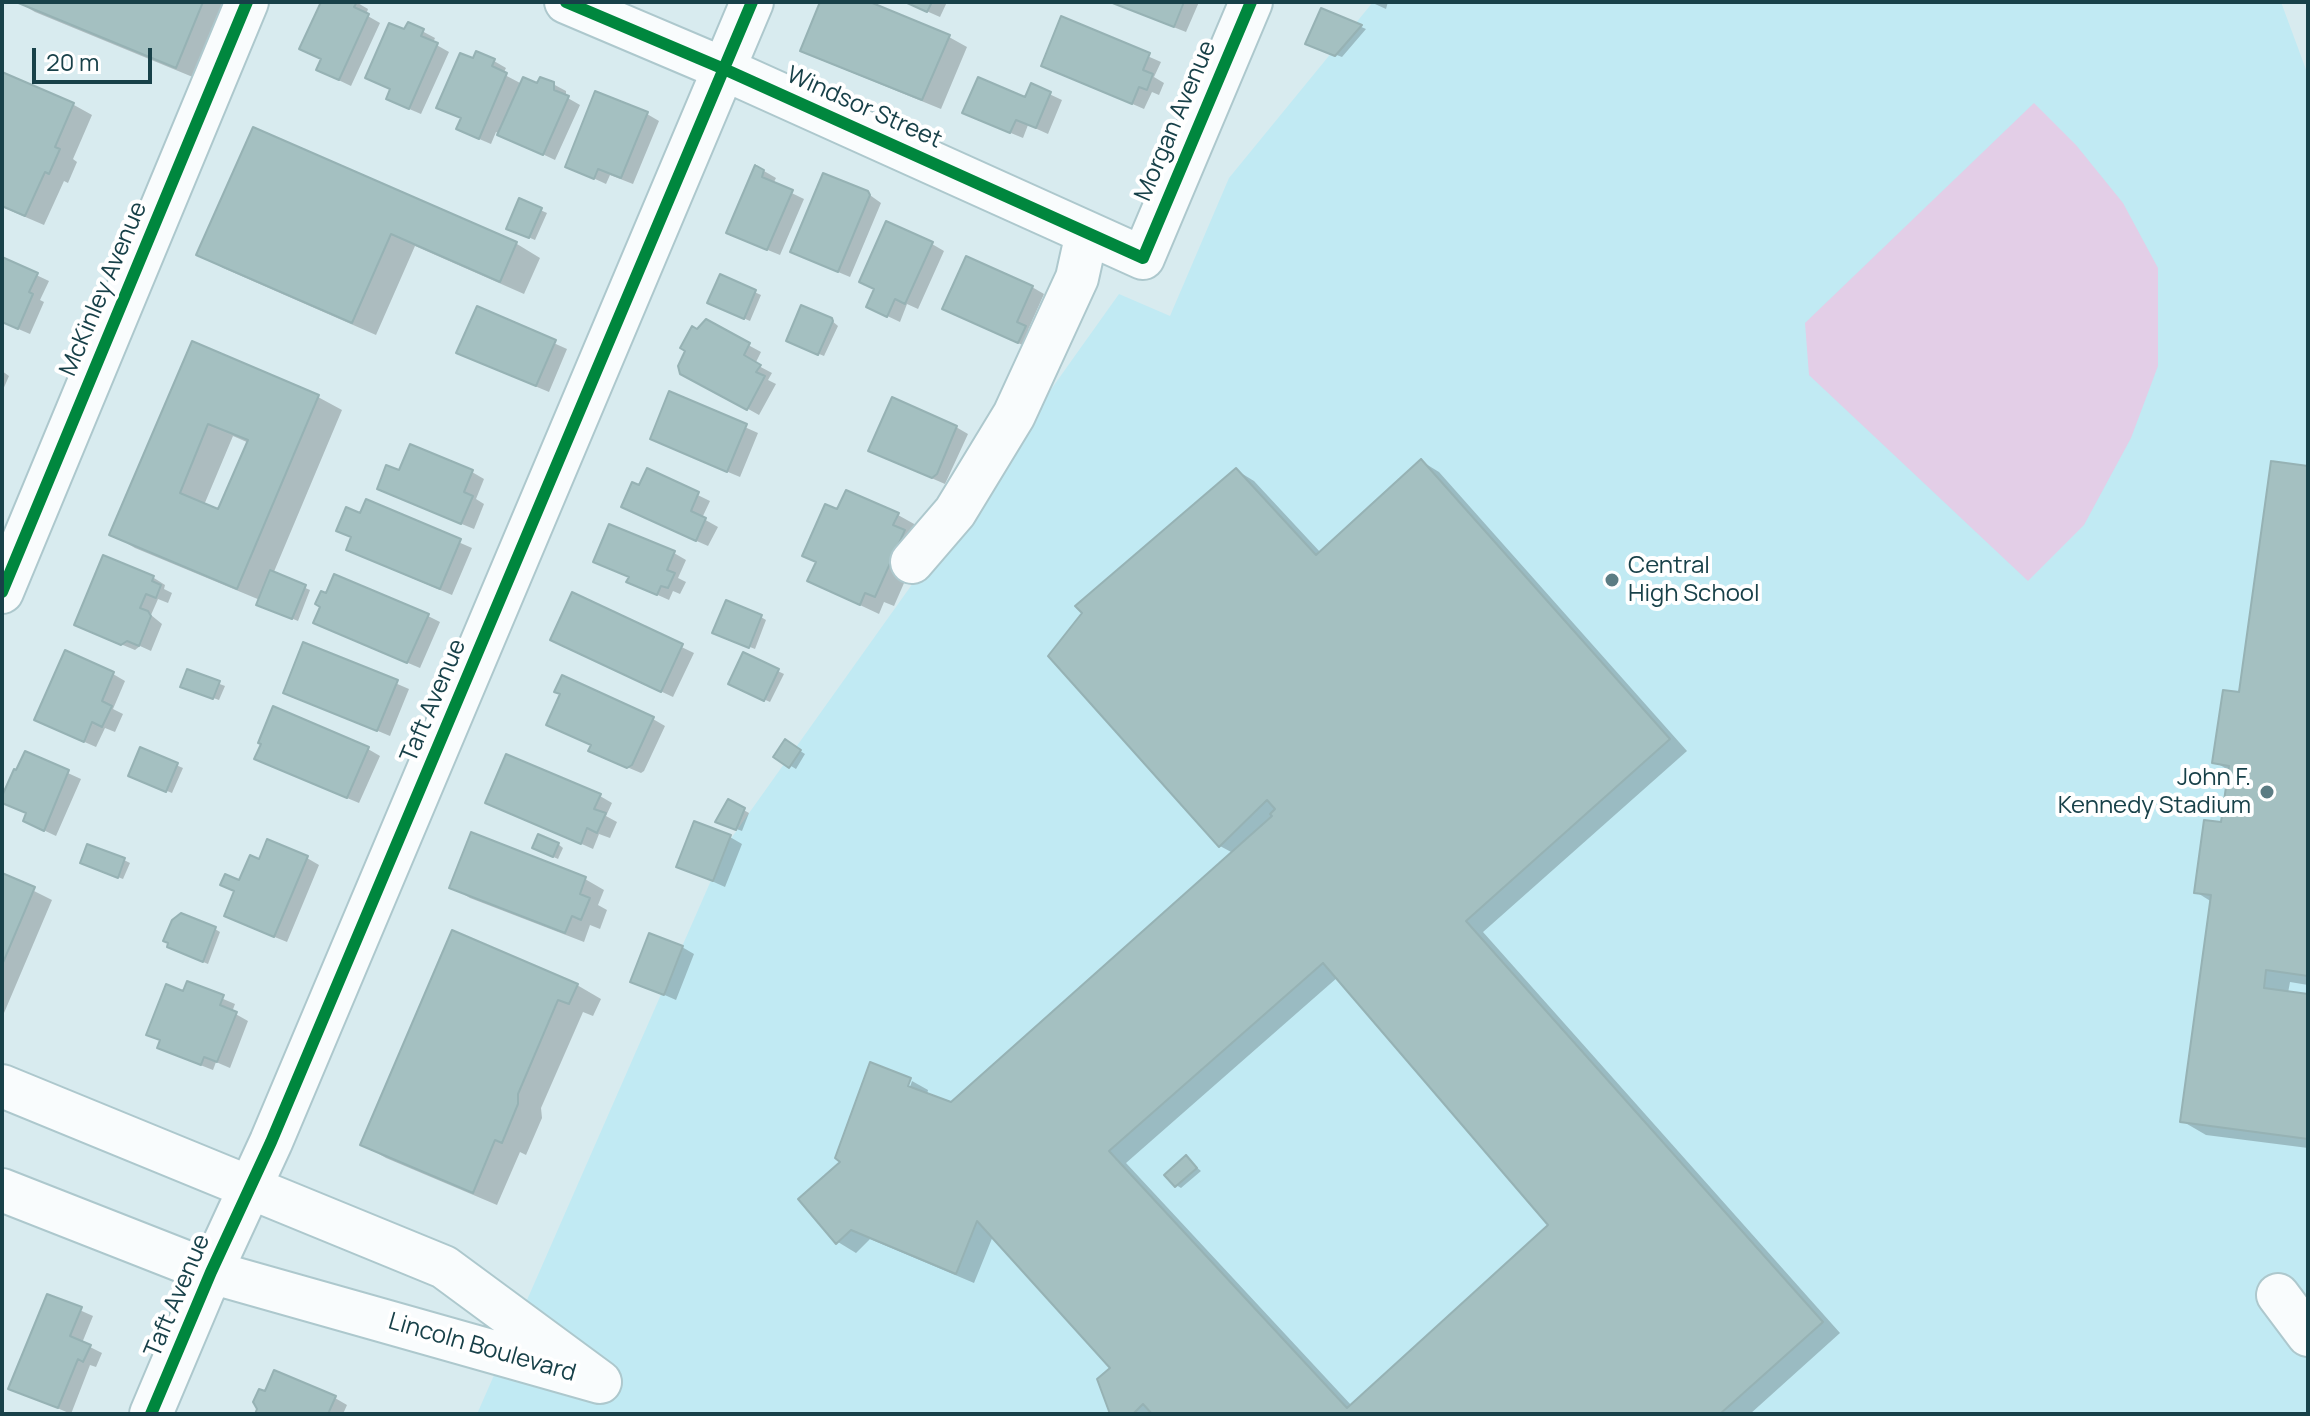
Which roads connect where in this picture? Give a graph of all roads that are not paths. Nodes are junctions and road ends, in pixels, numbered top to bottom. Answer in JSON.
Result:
{"nodes":[{"id":1,"x":247,"y":2,"type":"edge"},
{"id":2,"x":566,"y":2,"type":"edge"},
{"id":3,"x":752,"y":2,"type":"edge"},
{"id":4,"x":1251,"y":2,"type":"edge"},
{"id":5,"x":724,"y":69,"type":"junction"},
{"id":6,"x":1087,"y":233,"type":"junction"},
{"id":7,"x":1143,"y":258,"type":"joint"},
{"id":8,"x":912,"y":562,"type":"dead end"},
{"id":9,"x":2,"y":592,"type":"edge"},
{"id":10,"x":2,"y":1086,"type":"edge"},
{"id":11,"x":2,"y":1190,"type":"edge"},
{"id":12,"x":250,"y":1190,"type":"junction"},
{"id":13,"x":211,"y":1272,"type":"junction"},
{"id":14,"x":2278,"y":1295,"type":"dead end"},
{"id":15,"x":2308,"y":1335,"type":"edge"},
{"id":16,"x":151,"y":1414,"type":"edge"}],
"edges":[{"from":1,"to":9,"type":"street","name":"McKinley Avenue"},
{"from":2,"to":5,"type":"street","name":"Windsor Street"},
{"from":3,"to":5,"type":"street","name":"Taft Avenue"},
{"from":4,"to":7,"type":"street","name":"Morgan Avenue"},
{"from":5,"to":6,"type":"street","name":"Windsor Street"},
{"from":5,"to":12,"type":"street","name":"Taft Avenue"},
{"from":6,"to":7,"type":"street","name":"Windsor Street"},
{"from":6,"to":8,"type":"street"},
{"from":10,"to":12,"type":"street","name":"Lincoln Boulevard"},
{"from":11,"to":13,"type":"street","name":"Lincoln Boulevard"},
{"from":12,"to":13,"type":"street","name":"Taft Avenue"},
{"from":12,"to":13,"type":"street","name":"Lincoln Boulevard"},
{"from":13,"to":16,"type":"street","name":"Taft Avenue"},
{"from":14,"to":15,"type":"street"}]}
